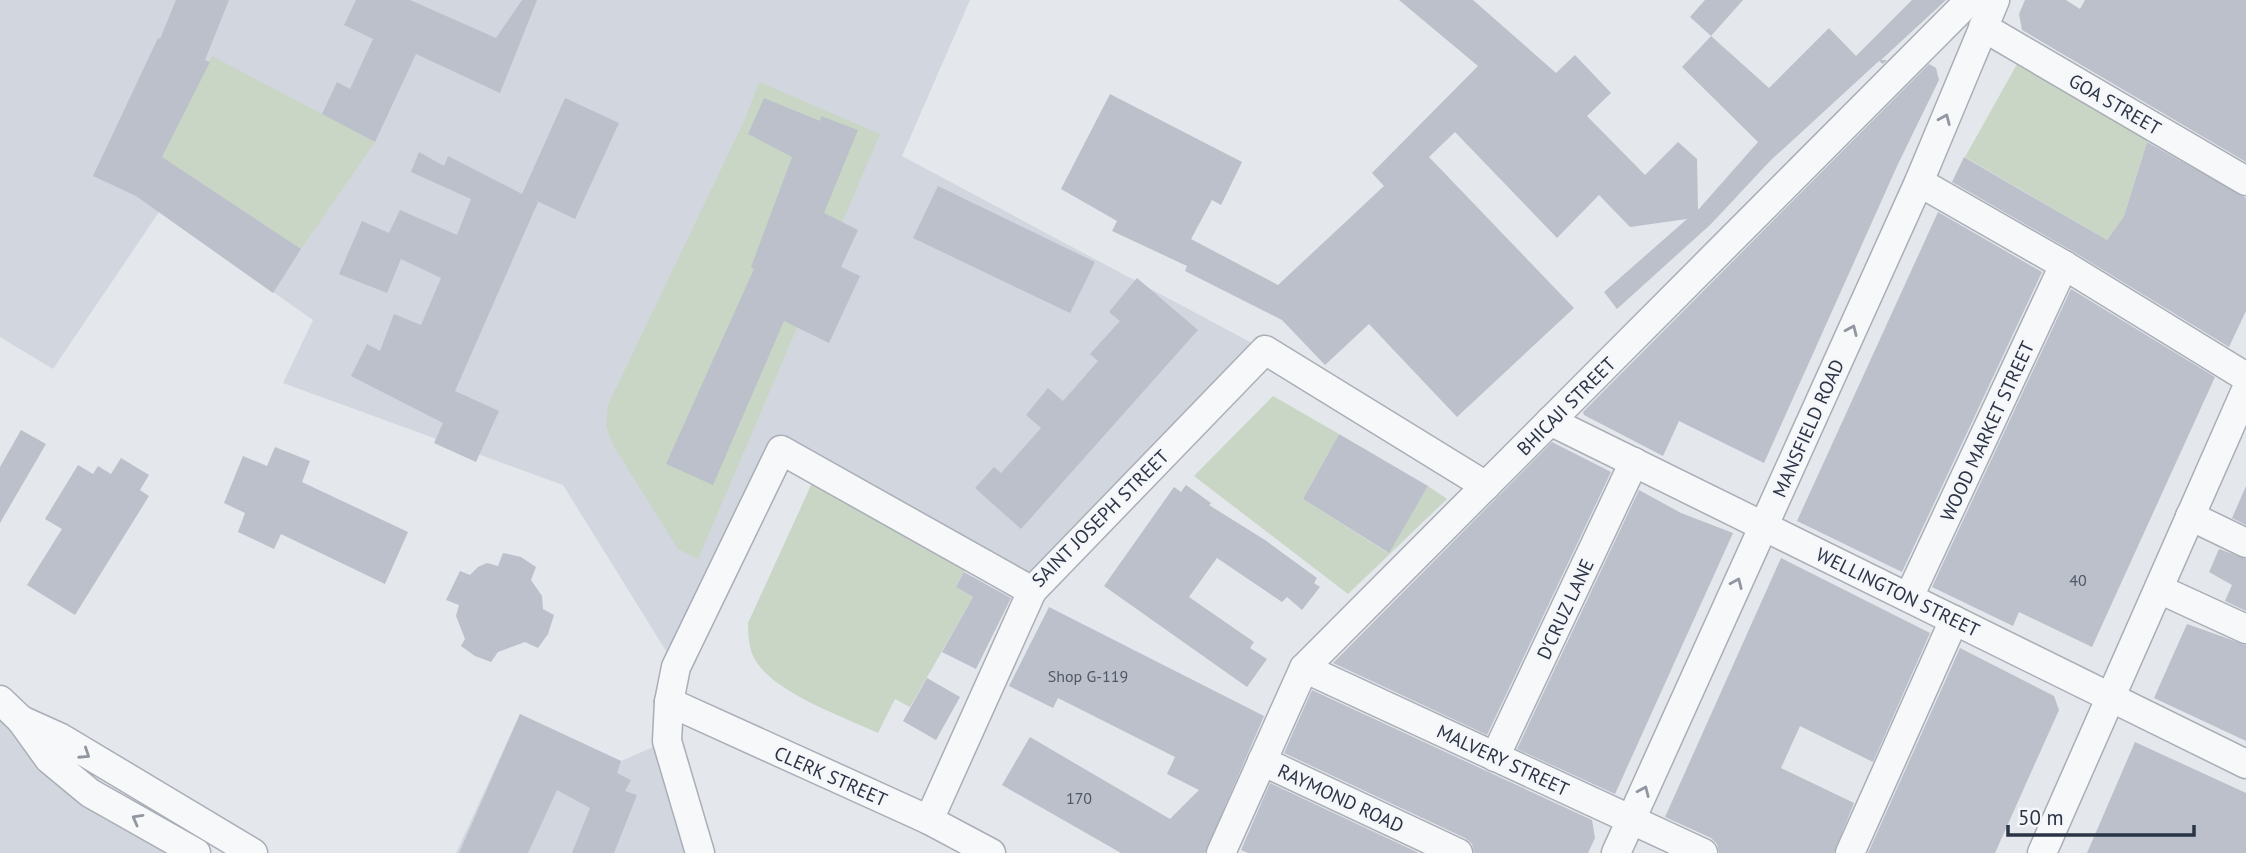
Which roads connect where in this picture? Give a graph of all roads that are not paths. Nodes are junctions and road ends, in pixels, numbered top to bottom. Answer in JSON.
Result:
{"nodes":[{"id":1,"x":1970,"y":0,"type":"edge"},
{"id":2,"x":1995,"y":0,"type":"edge"},
{"id":3,"x":1983,"y":27,"type":"junction"},
{"id":4,"x":2246,"y":181,"type":"edge"},
{"id":5,"x":1919,"y":182,"type":"junction"},
{"id":6,"x":2064,"y":265,"type":"junction"},
{"id":7,"x":2246,"y":377,"type":"edge"},
{"id":8,"x":2246,"y":390,"type":"edge"},
{"id":9,"x":1550,"y":421,"type":"junction"},
{"id":10,"x":1634,"y":462,"type":"junction"},
{"id":11,"x":1486,"y":486,"type":"junction"},
{"id":12,"x":2190,"y":516,"type":"junction"},
{"id":13,"x":1763,"y":526,"type":"junction"},
{"id":14,"x":2246,"y":543,"type":"edge"},
{"id":15,"x":2159,"y":589,"type":"junction"},
{"id":16,"x":1031,"y":591,"type":"junction"},
{"id":17,"x":1909,"y":597,"type":"junction"},
{"id":18,"x":1954,"y":620,"type":"junction"},
{"id":19,"x":2246,"y":629,"type":"edge"},
{"id":20,"x":1304,"y":668,"type":"junction"},
{"id":21,"x":2111,"y":698,"type":"junction"},
{"id":22,"x":0,"y":700,"type":"edge"},
{"id":23,"x":669,"y":702,"type":"junction"},
{"id":24,"x":21,"y":720,"type":"junction"},
{"id":25,"x":1495,"y":757,"type":"junction"},
{"id":26,"x":1262,"y":761,"type":"junction"},
{"id":27,"x":2246,"y":764,"type":"edge"},
{"id":28,"x":929,"y":820,"type":"junction"},
{"id":29,"x":1631,"y":820,"type":"junction"},
{"id":30,"x":1224,"y":852,"type":"edge"},
{"id":31,"x":196,"y":853,"type":"edge"},
{"id":32,"x":253,"y":853,"type":"edge"},
{"id":33,"x":700,"y":853,"type":"edge"},
{"id":34,"x":991,"y":853,"type":"edge"},
{"id":35,"x":1458,"y":853,"type":"edge"},
{"id":36,"x":1616,"y":853,"type":"edge"},
{"id":37,"x":1703,"y":853,"type":"edge"},
{"id":38,"x":1850,"y":853,"type":"edge"},
{"id":39,"x":2042,"y":853,"type":"edge"}],
"edges":[{"from":1,"to":9,"type":"street","name":"BHICAJI STREET"},
{"from":2,"to":3,"type":"street","name":"MANSFIELD ROAD"},
{"from":3,"to":4,"type":"street","name":"GOA STREET"},
{"from":5,"to":3,"type":"street","name":"MANSFIELD ROAD","one_way":true},
{"from":5,"to":6,"type":"street"},
{"from":13,"to":5,"type":"street","name":"MANSFIELD ROAD","one_way":true},
{"from":6,"to":7,"type":"street"},
{"from":6,"to":17,"type":"street","name":"WOOD MARKET STREET"},
{"from":8,"to":12,"type":"street"},
{"from":9,"to":10,"type":"street","name":"WELLINGTON STREET"},
{"from":9,"to":11,"type":"street","name":"BHICAJI STREET"},
{"from":10,"to":13,"type":"street","name":"WELLINGTON STREET"},
{"from":10,"to":25,"type":"street","name":"D'CRUZ LANE"},
{"from":11,"to":16,"type":"street","name":"SAINT JOSEPH STREET"},
{"from":11,"to":20,"type":"street","name":"BHICAJI STREET"},
{"from":12,"to":14,"type":"street"},
{"from":12,"to":15,"type":"street"},
{"from":13,"to":17,"type":"street","name":"WELLINGTON STREET"},
{"from":29,"to":13,"type":"street","name":"MANSFIELD ROAD","one_way":true},
{"from":15,"to":19,"type":"street"},
{"from":15,"to":21,"type":"street"},
{"from":16,"to":23,"type":"street","name":"SAINT JOSEPH STREET"},
{"from":16,"to":28,"type":"street"},
{"from":17,"to":18,"type":"street","name":"WELLINGTON STREET"},
{"from":18,"to":21,"type":"street","name":"WELLINGTON STREET"},
{"from":18,"to":38,"type":"street"},
{"from":20,"to":25,"type":"street","name":"MALVERY STREET"},
{"from":20,"to":26,"type":"street","name":"BHICAJI STREET"},
{"from":21,"to":27,"type":"street","name":"WELLINGTON STREET"},
{"from":21,"to":39,"type":"street"},
{"from":22,"to":24,"type":"street"},
{"from":23,"to":28,"type":"street","name":"CLERK STREET"},
{"from":23,"to":33,"type":"street"},
{"from":31,"to":24,"type":"street","one_way":true},
{"from":24,"to":32,"type":"street","one_way":true},
{"from":25,"to":29,"type":"street","name":"MALVERY STREET"},
{"from":26,"to":30,"type":"street","name":"BHICAJI STREET"},
{"from":26,"to":35,"type":"street","name":"RAYMOND ROAD"},
{"from":28,"to":34,"type":"street","name":"CLERK STREET"},
{"from":29,"to":36,"type":"street","name":"MANSFIELD ROAD"},
{"from":29,"to":37,"type":"street","name":"MALVERY STREET"}]}
